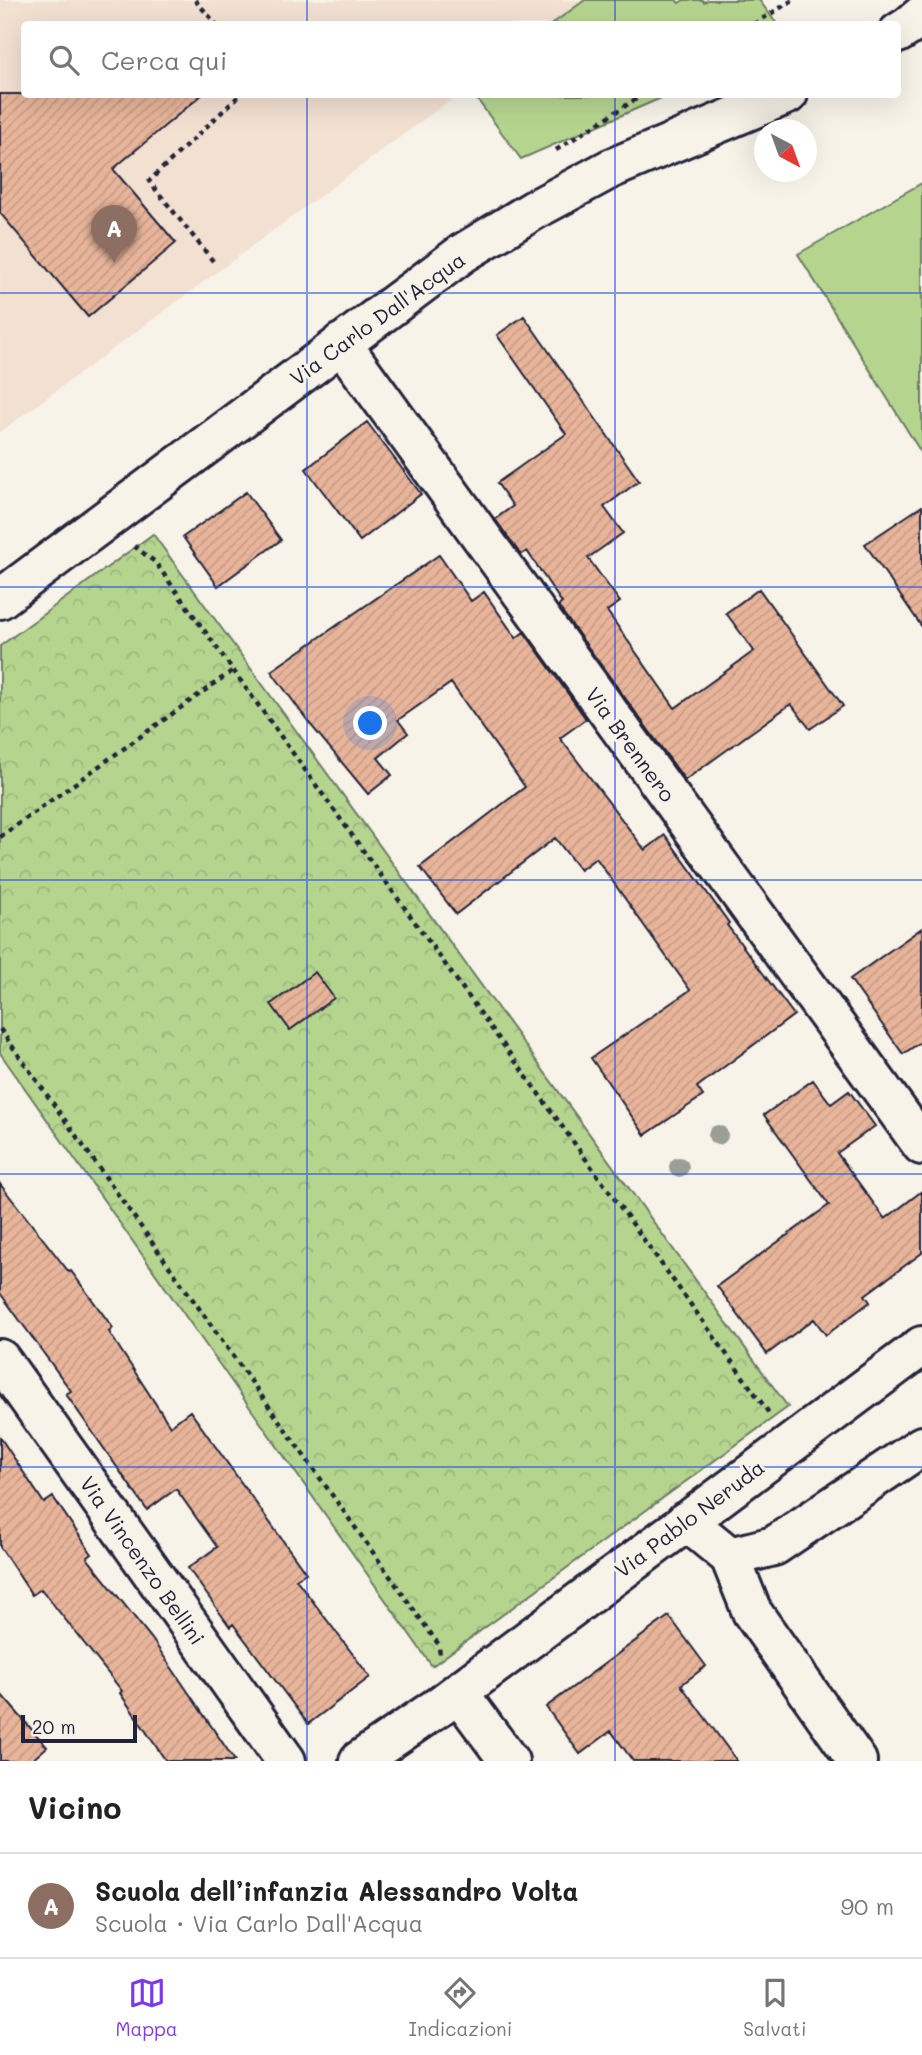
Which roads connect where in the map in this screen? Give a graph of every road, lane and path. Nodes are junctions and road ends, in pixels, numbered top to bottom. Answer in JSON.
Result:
{"nodes":[{"id":1,"x":195,"y":0,"type":"edge"},
{"id":2,"x":793,"y":0,"type":"edge"},
{"id":3,"x":922,"y":15,"type":"edge"},
{"id":4,"x":213,"y":21,"type":"edge"},
{"id":5,"x":759,"y":21,"type":"edge"},
{"id":6,"x":901,"y":31,"type":"edge"},
{"id":7,"x":237,"y":98,"type":"edge"},
{"id":8,"x":638,"y":98,"type":"edge"},
{"id":9,"x":779,"y":98,"type":"edge"},
{"id":10,"x":555,"y":151,"type":"dead end"},
{"id":11,"x":213,"y":261,"type":"dead end"},
{"id":12,"x":341,"y":343,"type":"junction"},
{"id":13,"x":102,"y":523,"type":"junction"},
{"id":14,"x":0,"y":599,"type":"edge"},
{"id":15,"x":232,"y":671,"type":"junction"},
{"id":16,"x":0,"y":837,"type":"edge"},
{"id":17,"x":0,"y":1029,"type":"edge"},
{"id":18,"x":922,"y":1144,"type":"edge"},
{"id":19,"x":922,"y":1346,"type":"edge"},
{"id":20,"x":0,"y":1359,"type":"edge"},
{"id":21,"x":922,"y":1446,"type":"edge"},
{"id":22,"x":780,"y":1450,"type":"junction"},
{"id":23,"x":686,"y":1521,"type":"junction"},
{"id":24,"x":730,"y":1557,"type":"junction"},
{"id":25,"x":449,"y":1699,"type":"junction"},
{"id":26,"x":504,"y":1753,"type":"edge"},
{"id":27,"x":286,"y":1761,"type":"edge"},
{"id":28,"x":359,"y":1761,"type":"edge"},
{"id":29,"x":857,"y":1761,"type":"edge"}],
"edges":[{"from":1,"to":4,"type":"path"},
{"from":2,"to":5,"type":"path"},
{"from":3,"to":6,"type":"street"},
{"from":7,"to":11,"type":"path"},
{"from":8,"to":10,"type":"path"},
{"from":9,"to":12,"type":"street","name":"Via Carlo Dall'Acqua"},
{"from":12,"to":13,"type":"street","name":"Via Carlo Dall'Acqua"},
{"from":12,"to":18,"type":"street","name":"Via Brennero"},
{"from":13,"to":14,"type":"street","name":"Via Carlo Dall'Acqua"},
{"from":13,"to":15,"type":"path"},
{"from":15,"to":16,"type":"path"},
{"from":15,"to":22,"type":"path"},
{"from":17,"to":25,"type":"path"},
{"from":19,"to":22,"type":"street","name":"Via Pablo Neruda"},
{"from":20,"to":27,"type":"street","name":"Via Vincenzo Bellini"},
{"from":21,"to":24,"type":"street"},
{"from":22,"to":23,"type":"street","name":"Via Pablo Neruda"},
{"from":23,"to":24,"type":"street"},
{"from":23,"to":25,"type":"street","name":"Via Pablo Neruda"},
{"from":24,"to":29,"type":"street"},
{"from":25,"to":26,"type":"street"},
{"from":25,"to":28,"type":"street","name":"Via Pablo Neruda"}]}
